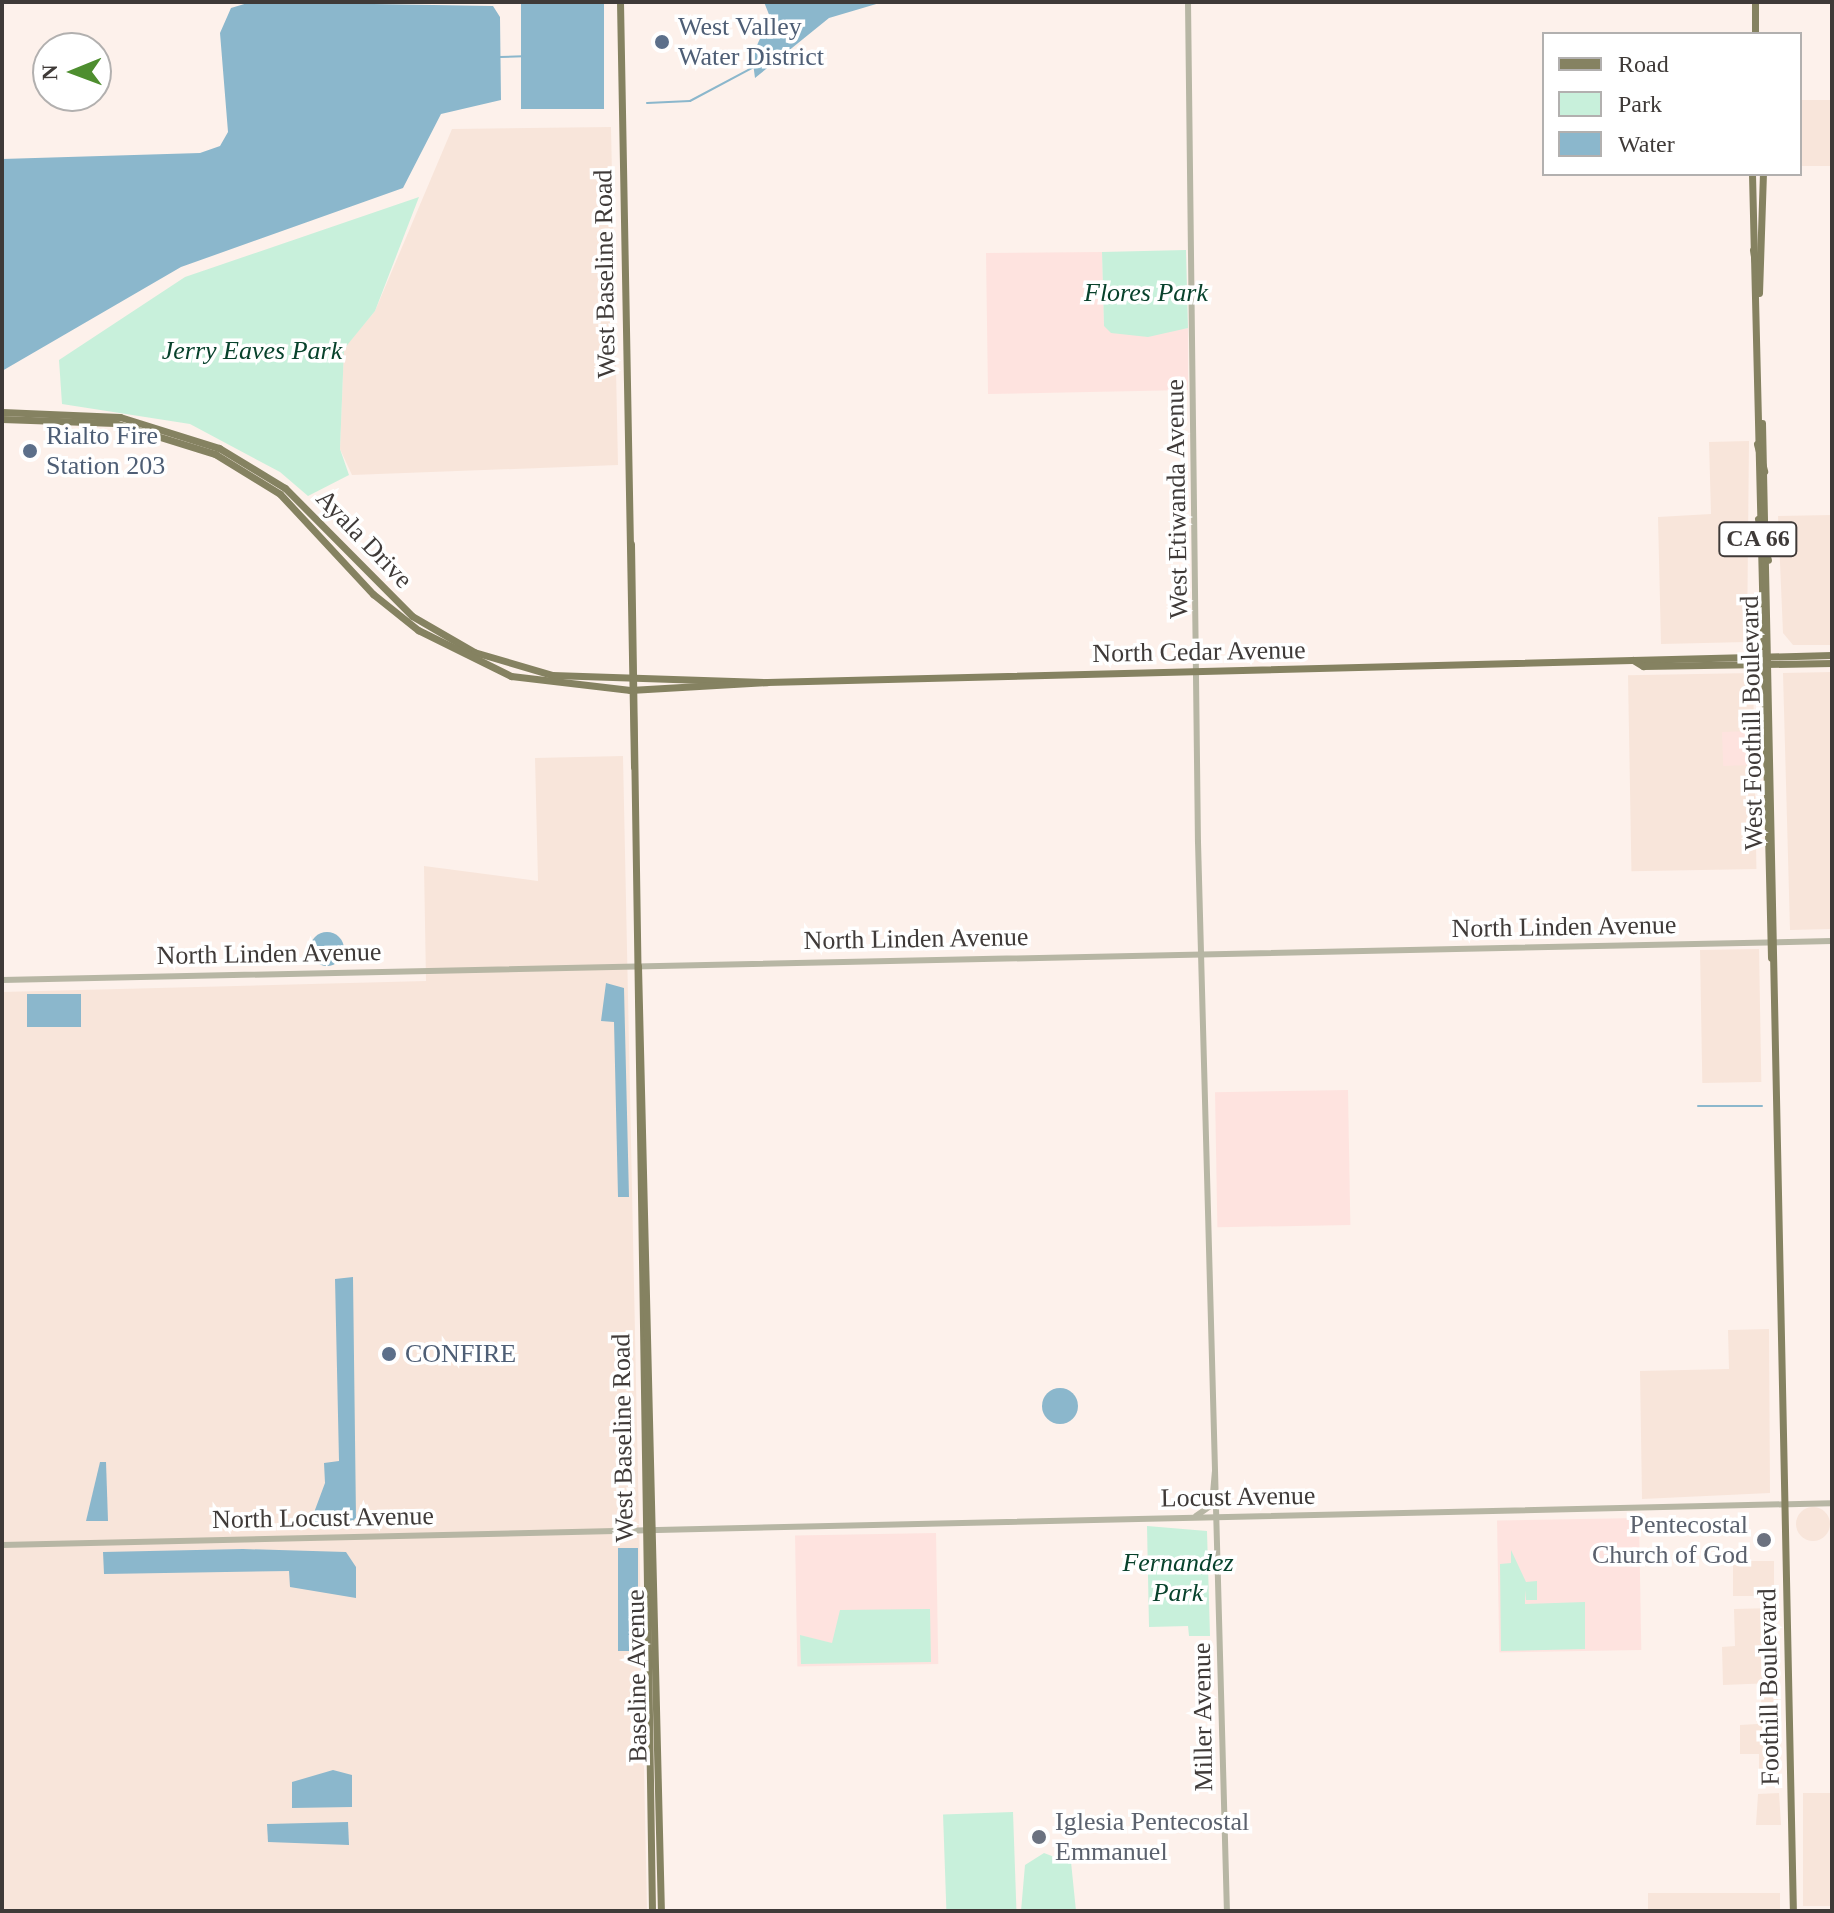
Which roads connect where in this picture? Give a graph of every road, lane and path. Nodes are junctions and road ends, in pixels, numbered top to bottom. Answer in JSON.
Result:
{"nodes":[{"id":1,"x":620,"y":2,"type":"edge"},
{"id":2,"x":1188,"y":2,"type":"edge"},
{"id":3,"x":1755,"y":2,"type":"edge"},
{"id":4,"x":1755,"y":32,"type":"edge"},
{"id":5,"x":1752,"y":176,"type":"edge"},
{"id":6,"x":1763,"y":176,"type":"edge"},
{"id":7,"x":1759,"y":293,"type":"junction"},
{"id":8,"x":2,"y":412,"type":"edge"},
{"id":9,"x":2,"y":419,"type":"edge"},
{"id":10,"x":1762,"y":423,"type":"junction"},
{"id":11,"x":1757,"y":444,"type":"junction"},
{"id":12,"x":1769,"y":496,"type":"junction"},
{"id":13,"x":1758,"y":519,"type":"junction"},
{"id":14,"x":1770,"y":565,"type":"junction"},
{"id":15,"x":1832,"y":655,"type":"edge"},
{"id":16,"x":1686,"y":658,"type":"junction"},
{"id":17,"x":1633,"y":660,"type":"junction"},
{"id":18,"x":1761,"y":660,"type":"junction"},
{"id":19,"x":1772,"y":660,"type":"junction"},
{"id":20,"x":1832,"y":663,"type":"edge"},
{"id":21,"x":1658,"y":666,"type":"junction"},
{"id":22,"x":1201,"y":672,"type":"junction"},
{"id":23,"x":633,"y":680,"type":"junction"},
{"id":24,"x":767,"y":682,"type":"junction"},
{"id":25,"x":634,"y":690,"type":"junction"},
{"id":26,"x":1772,"y":941,"type":"junction"},
{"id":27,"x":1832,"y":941,"type":"edge"},
{"id":28,"x":1201,"y":953,"type":"junction"},
{"id":29,"x":638,"y":966,"type":"junction"},
{"id":30,"x":2,"y":980,"type":"edge"},
{"id":31,"x":1780,"y":1222,"type":"joint"},
{"id":32,"x":1211,"y":1234,"type":"joint"},
{"id":33,"x":649,"y":1247,"type":"joint"},
{"id":34,"x":1217,"y":1461,"type":"junction"},
{"id":35,"x":1832,"y":1503,"type":"edge"},
{"id":36,"x":1786,"y":1505,"type":"junction"},
{"id":37,"x":1218,"y":1517,"type":"junction"},
{"id":38,"x":1191,"y":1518,"type":"junction"},
{"id":39,"x":655,"y":1528,"type":"junction"},
{"id":40,"x":645,"y":1529,"type":"junction"},
{"id":41,"x":2,"y":1545,"type":"edge"},
{"id":42,"x":652,"y":1911,"type":"edge"},
{"id":43,"x":661,"y":1911,"type":"edge"},
{"id":44,"x":1227,"y":1911,"type":"edge"},
{"id":45,"x":1793,"y":1911,"type":"edge"}],
"edges":[{"from":1,"to":23,"type":"main road","name":"West Baseline Road"},
{"from":2,"to":22,"type":"street","name":"West Etiwanda Avenue"},
{"from":3,"to":4,"type":"main road"},
{"from":5,"to":7,"type":"main road","name":"West Foothill Boulevard"},
{"from":6,"to":7,"type":"main road","name":"West Foothill Boulevard"},
{"from":7,"to":10,"type":"main road","name":"West Foothill Boulevard"},
{"from":8,"to":23,"type":"main road","name":"Ayala Drive"},
{"from":9,"to":25,"type":"main road","name":"Ayala Drive"},
{"from":10,"to":11,"type":"main road","name":"West Foothill Boulevard","number":"CA 66"},
{"from":10,"to":12,"type":"main road","name":"West Foothill Boulevard"},
{"from":11,"to":12,"type":"main road"},
{"from":11,"to":13,"type":"main road","name":"West Foothill Boulevard","number":"CA 66"},
{"from":12,"to":14,"type":"main road","name":"West Foothill Boulevard"},
{"from":13,"to":14,"type":"main road"},
{"from":13,"to":18,"type":"main road","name":"West Foothill Boulevard","number":"CA 66"},
{"from":14,"to":19,"type":"main road","name":"West Foothill Boulevard"},
{"from":15,"to":19,"type":"main road","name":"North Cedar Avenue"},
{"from":16,"to":17,"type":"main road","name":"North Cedar Avenue"},
{"from":16,"to":18,"type":"main road","name":"North Cedar Avenue"},
{"from":16,"to":21,"type":"main road"},
{"from":17,"to":21,"type":"main road","name":"North Cedar Avenue"},
{"from":17,"to":22,"type":"main road","name":"North Cedar Avenue"},
{"from":18,"to":19,"type":"main road","name":"North Cedar Avenue"},
{"from":18,"to":21,"type":"main road","name":"North Cedar Avenue"},
{"from":18,"to":26,"type":"main road","name":"West Foothill Boulevard","number":"CA 66"},
{"from":19,"to":20,"type":"main road","name":"North Cedar Avenue"},
{"from":19,"to":26,"type":"main road","name":"West Foothill Boulevard"},
{"from":22,"to":24,"type":"main road","name":"North Cedar Avenue"},
{"from":22,"to":28,"type":"street","name":"West Etiwanda Avenue"},
{"from":23,"to":24,"type":"main road","name":"North Cedar Avenue"},
{"from":23,"to":25,"type":"main road","name":"West Baseline Road"},
{"from":24,"to":25,"type":"main road","name":"North Cedar Avenue"},
{"from":25,"to":29,"type":"main road","name":"West Baseline Road"},
{"from":26,"to":27,"type":"street","name":"North Linden Avenue"},
{"from":26,"to":28,"type":"street","name":"North Linden Avenue"},
{"from":26,"to":31,"type":"main road","name":"West Foothill Boulevard"},
{"from":28,"to":29,"type":"street","name":"North Linden Avenue"},
{"from":28,"to":32,"type":"street","name":"West Etiwanda Avenue"},
{"from":29,"to":30,"type":"street","name":"North Linden Avenue"},
{"from":29,"to":33,"type":"main road","name":"West Baseline Road"},
{"from":29,"to":40,"type":"main road","name":"West Baseline Road"},
{"from":31,"to":36,"type":"main road","name":"Foothill Boulevard"},
{"from":32,"to":34,"type":"street","name":"Miller Avenue"},
{"from":33,"to":39,"type":"main road","name":"Baseline Avenue"},
{"from":34,"to":37,"type":"street","name":"Miller Avenue"},
{"from":34,"to":38,"type":"street"},
{"from":35,"to":36,"type":"street","name":"Locust Avenue"},
{"from":36,"to":37,"type":"street","name":"Locust Avenue"},
{"from":36,"to":45,"type":"main road","name":"Foothill Boulevard"},
{"from":37,"to":38,"type":"street","name":"Locust Avenue"},
{"from":37,"to":44,"type":"street","name":"Miller Avenue"},
{"from":38,"to":39,"type":"street","name":"Locust Avenue"},
{"from":39,"to":40,"type":"street","name":"Locust Avenue"},
{"from":39,"to":43,"type":"main road","name":"Baseline Avenue"},
{"from":40,"to":41,"type":"street","name":"North Locust Avenue"},
{"from":40,"to":42,"type":"main road","name":"West Baseline Road"}]}
